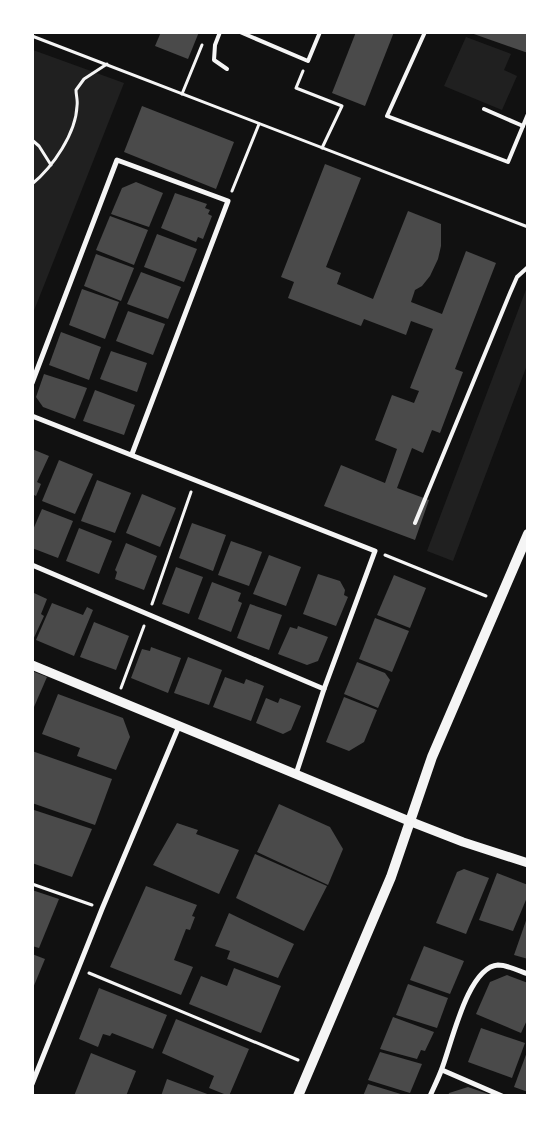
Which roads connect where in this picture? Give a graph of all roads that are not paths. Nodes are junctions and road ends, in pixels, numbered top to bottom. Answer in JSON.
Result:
{"nodes":[{"id":1,"x":220,"y":32,"type":"edge"},
{"id":2,"x":240,"y":32,"type":"edge"},
{"id":3,"x":320,"y":32,"type":"edge"},
{"id":4,"x":424,"y":32,"type":"edge"},
{"id":5,"x":227,"y":69,"type":"dead end"},
{"id":6,"x":484,"y":109,"type":"dead end"},
{"id":7,"x":528,"y":114,"type":"edge"},
{"id":8,"x":523,"y":126,"type":"junction"},
{"id":9,"x":528,"y":267,"type":"edge"},
{"id":10,"x":32,"y":384,"type":"edge"},
{"id":11,"x":32,"y":416,"type":"edge"},
{"id":12,"x":132,"y":454,"type":"junction"},
{"id":13,"x":416,"y":522,"type":"dead end"},
{"id":14,"x":528,"y":534,"type":"edge"},
{"id":15,"x":32,"y":565,"type":"edge"},
{"id":16,"x":32,"y":664,"type":"edge"},
{"id":17,"x":324,"y":688,"type":"junction"},
{"id":18,"x":179,"y":726,"type":"junction"},
{"id":19,"x":296,"y":774,"type":"junction"},
{"id":20,"x":409,"y":821,"type":"junction"},
{"id":21,"x":528,"y":863,"type":"edge"},
{"id":22,"x":528,"y":974,"type":"edge"},
{"id":23,"x":442,"y":1070,"type":"junction"},
{"id":24,"x":32,"y":1084,"type":"edge"},
{"id":25,"x":298,"y":1096,"type":"edge"},
{"id":26,"x":430,"y":1096,"type":"edge"},
{"id":27,"x":502,"y":1096,"type":"edge"}],
"edges":[{"from":1,"to":5,"type":"lane"},
{"from":2,"to":3,"type":"lane"},
{"from":4,"to":8,"type":"lane"},
{"from":6,"to":8,"type":"lane"},
{"from":7,"to":8,"type":"lane"},
{"from":9,"to":13,"type":"lane"},
{"from":10,"to":12,"type":"street"},
{"from":11,"to":12,"type":"street"},
{"from":12,"to":17,"type":"street"},
{"from":14,"to":20,"type":"main road"},
{"from":15,"to":17,"type":"street"},
{"from":16,"to":18,"type":"street"},
{"from":17,"to":19,"type":"street"},
{"from":18,"to":19,"type":"street"},
{"from":18,"to":24,"type":"street"},
{"from":19,"to":20,"type":"street"},
{"from":20,"to":21,"type":"street"},
{"from":20,"to":25,"type":"main road"},
{"from":22,"to":23,"type":"street"},
{"from":23,"to":26,"type":"street"},
{"from":23,"to":27,"type":"street"}]}
